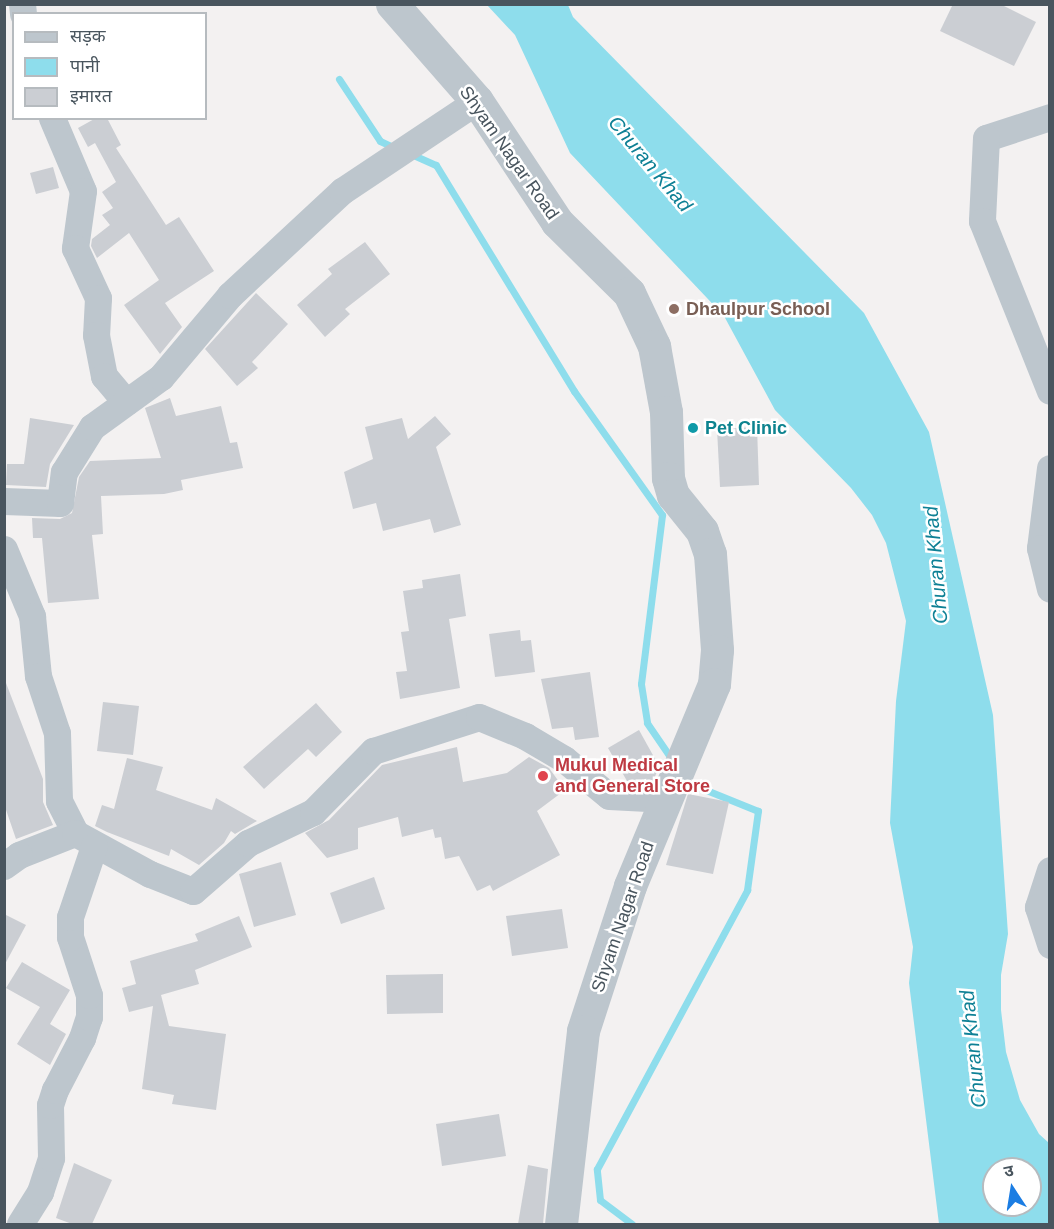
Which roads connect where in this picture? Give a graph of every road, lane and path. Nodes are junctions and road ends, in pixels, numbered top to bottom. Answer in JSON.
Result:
{"nodes":[{"id":1,"x":392,"y":4,"type":"edge"},
{"id":2,"x":477,"y":102,"type":"junction"},
{"id":3,"x":1050,"y":117,"type":"edge"},
{"id":4,"x":53,"y":120,"type":"edge"},
{"id":5,"x":1050,"y":391,"type":"edge"},
{"id":6,"x":126,"y":402,"type":"junction"},
{"id":7,"x":1050,"y":468,"type":"edge"},
{"id":8,"x":4,"y":501,"type":"edge"},
{"id":9,"x":4,"y":549,"type":"edge"},
{"id":10,"x":1050,"y":589,"type":"edge"},
{"id":11,"x":667,"y":798,"type":"junction"},
{"id":12,"x":85,"y":839,"type":"junction"},
{"id":13,"x":4,"y":866,"type":"edge"},
{"id":14,"x":1050,"y":870,"type":"edge"},
{"id":15,"x":1050,"y":945,"type":"edge"},
{"id":16,"x":30,"y":1221,"type":"edge"},
{"id":17,"x":561,"y":1224,"type":"edge"}],
"edges":[{"from":1,"to":2,"type":"street","name":"Shyam Nagar Road"},
{"from":2,"to":6,"type":"street"},
{"from":2,"to":11,"type":"street","name":"Shyam Nagar Road"},
{"from":3,"to":5,"type":"street"},
{"from":4,"to":6,"type":"street"},
{"from":6,"to":8,"type":"street"},
{"from":7,"to":10,"type":"street"},
{"from":9,"to":12,"type":"street"},
{"from":11,"to":12,"type":"street"},
{"from":11,"to":17,"type":"street","name":"Shyam Nagar Road"},
{"from":12,"to":13,"type":"street"},
{"from":12,"to":16,"type":"street"},
{"from":14,"to":15,"type":"street"}]}
